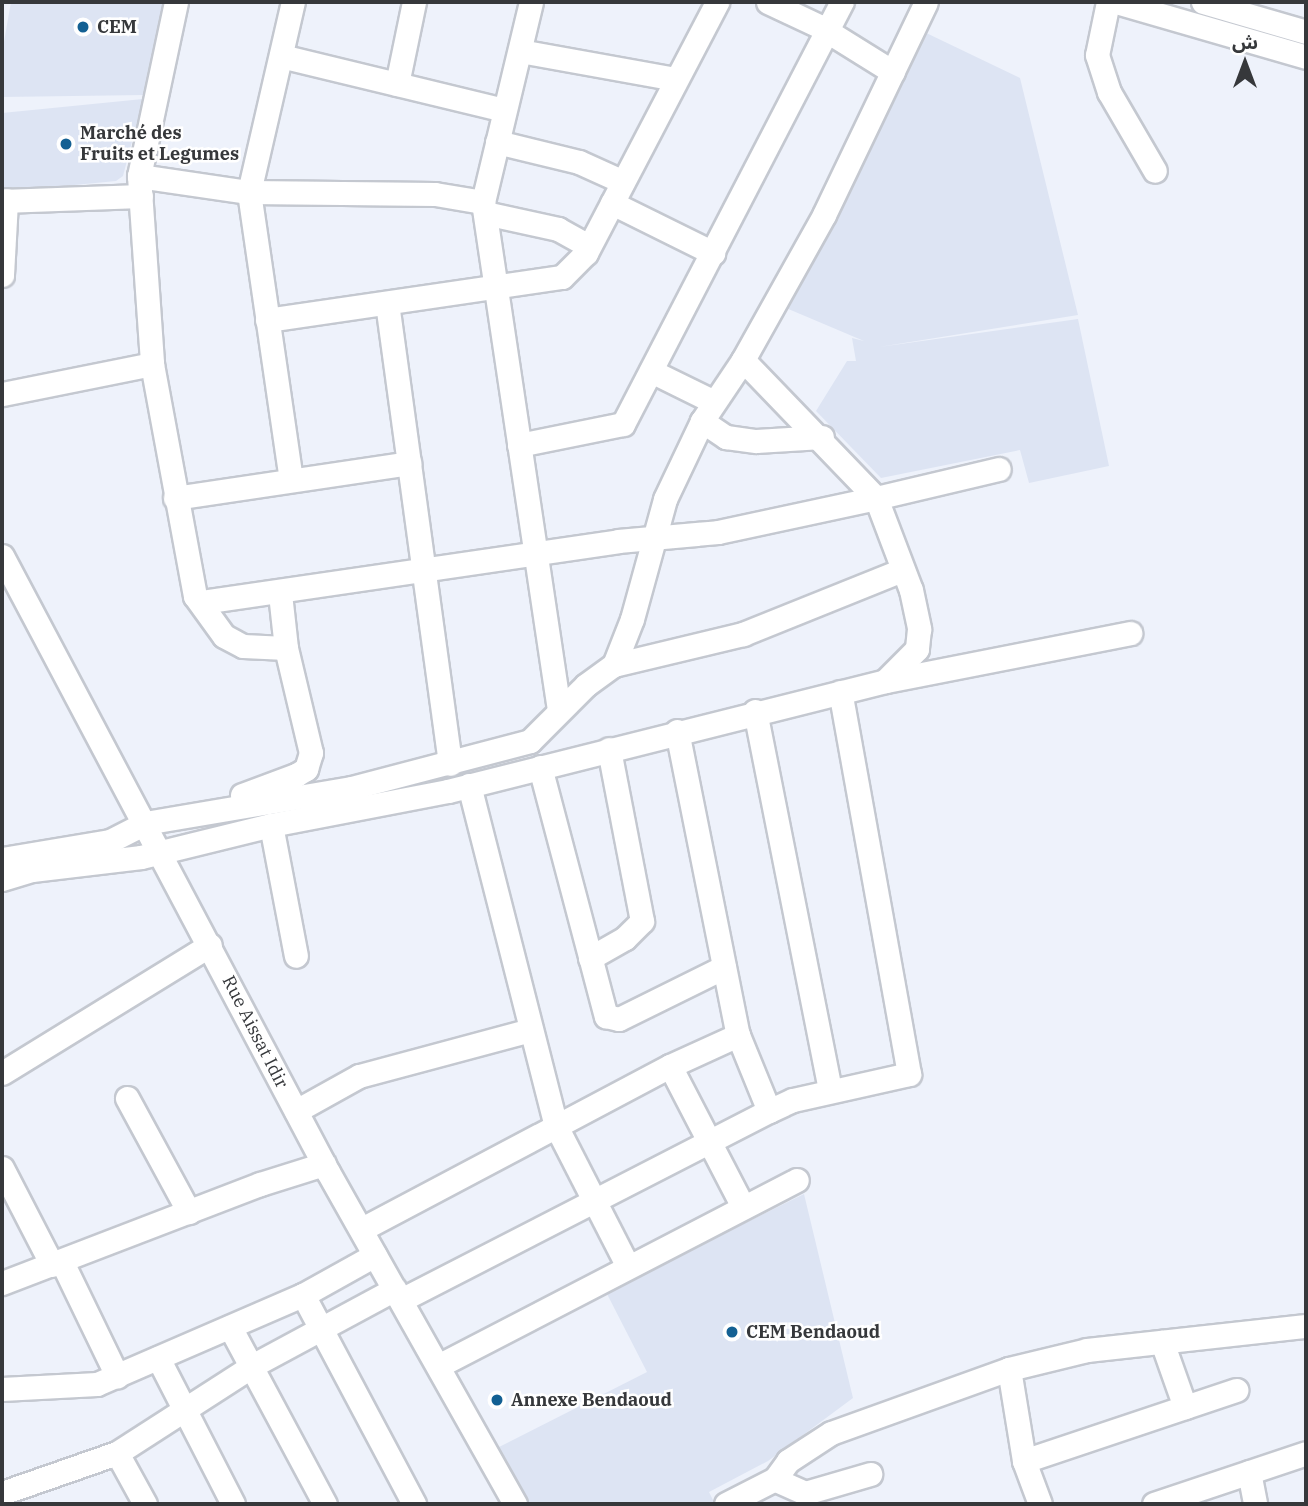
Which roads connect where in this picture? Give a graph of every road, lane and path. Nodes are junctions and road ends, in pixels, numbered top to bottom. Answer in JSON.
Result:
{"nodes":[{"id":1,"x":176,"y":2,"type":"edge"},
{"id":2,"x":293,"y":2,"type":"edge"},
{"id":3,"x":414,"y":2,"type":"edge"},
{"id":4,"x":531,"y":2,"type":"edge"},
{"id":5,"x":717,"y":2,"type":"edge"},
{"id":6,"x":768,"y":2,"type":"edge"},
{"id":7,"x":842,"y":2,"type":"edge"},
{"id":8,"x":926,"y":2,"type":"edge"},
{"id":9,"x":1108,"y":2,"type":"edge"},
{"id":10,"x":1116,"y":2,"type":"edge"},
{"id":11,"x":1203,"y":2,"type":"edge"},
{"id":12,"x":1236,"y":7,"type":"edge"},
{"id":13,"x":825,"y":30,"type":"junction"},
{"id":14,"x":1306,"y":32,"type":"edge"},
{"id":15,"x":1221,"y":36,"type":"junction"},
{"id":16,"x":520,"y":51,"type":"junction"},
{"id":17,"x":281,"y":56,"type":"junction"},
{"id":18,"x":1306,"y":57,"type":"edge"},
{"id":19,"x":893,"y":72,"type":"junction"},
{"id":20,"x":676,"y":79,"type":"junction"},
{"id":21,"x":397,"y":84,"type":"junction"},
{"id":22,"x":504,"y":110,"type":"junction"},
{"id":23,"x":497,"y":142,"type":"junction"},
{"id":24,"x":1155,"y":171,"type":"dead end"},
{"id":25,"x":623,"y":182,"type":"junction"},
{"id":26,"x":140,"y":186,"type":"junction"},
{"id":27,"x":249,"y":192,"type":"junction"},
{"id":28,"x":4,"y":200,"type":"edge"},
{"id":29,"x":612,"y":203,"type":"junction"},
{"id":30,"x":484,"y":208,"type":"junction"},
{"id":31,"x":589,"y":246,"type":"junction"},
{"id":32,"x":713,"y":253,"type":"junction"},
{"id":33,"x":2,"y":275,"type":"edge"},
{"id":34,"x":495,"y":288,"type":"junction"},
{"id":35,"x":387,"y":303,"type":"junction"},
{"id":36,"x":267,"y":320,"type":"junction"},
{"id":37,"x":743,"y":360,"type":"junction"},
{"id":38,"x":152,"y":364,"type":"junction"},
{"id":39,"x":650,"y":371,"type":"junction"},
{"id":40,"x":2,"y":394,"type":"edge"},
{"id":41,"x":708,"y":412,"type":"junction"},
{"id":42,"x":822,"y":437,"type":"junction"},
{"id":43,"x":519,"y":445,"type":"junction"},
{"id":44,"x":409,"y":463,"type":"junction"},
{"id":45,"x":999,"y":469,"type":"dead end"},
{"id":46,"x":291,"y":480,"type":"junction"},
{"id":47,"x":175,"y":498,"type":"junction"},
{"id":48,"x":876,"y":498,"type":"junction"},
{"id":49,"x":652,"y":537,"type":"junction"},
{"id":50,"x":533,"y":554,"type":"junction"},
{"id":51,"x":2,"y":556,"type":"edge"},
{"id":52,"x":902,"y":570,"type":"junction"},
{"id":53,"x":423,"y":572,"type":"junction"},
{"id":54,"x":280,"y":594,"type":"junction"},
{"id":55,"x":202,"y":602,"type":"junction"},
{"id":56,"x":1130,"y":633,"type":"dead end"},
{"id":57,"x":286,"y":648,"type":"junction"},
{"id":58,"x":614,"y":665,"type":"junction"},
{"id":59,"x":886,"y":681,"type":"junction"},
{"id":60,"x":840,"y":692,"type":"junction"},
{"id":61,"x":559,"y":710,"type":"junction"},
{"id":62,"x":755,"y":711,"type":"junction"},
{"id":63,"x":677,"y":731,"type":"junction"},
{"id":64,"x":609,"y":749,"type":"junction"},
{"id":65,"x":450,"y":764,"type":"junction"},
{"id":66,"x":540,"y":767,"type":"junction"},
{"id":67,"x":469,"y":785,"type":"junction"},
{"id":68,"x":220,"y":808,"type":"junction"},
{"id":69,"x":145,"y":823,"type":"junction"},
{"id":70,"x":271,"y":825,"type":"junction"},
{"id":71,"x":162,"y":851,"type":"junction"},
{"id":72,"x":2,"y":859,"type":"edge"},
{"id":73,"x":2,"y":879,"type":"edge"},
{"id":74,"x":211,"y":945,"type":"junction"},
{"id":75,"x":296,"y":956,"type":"dead end"},
{"id":76,"x":590,"y":958,"type":"junction"},
{"id":77,"x":724,"y":967,"type":"junction"},
{"id":78,"x":531,"y":1030,"type":"junction"},
{"id":79,"x":738,"y":1035,"type":"junction"},
{"id":80,"x":670,"y":1066,"type":"junction"},
{"id":81,"x":2,"y":1073,"type":"edge"},
{"id":82,"x":830,"y":1091,"type":"junction"},
{"id":83,"x":127,"y":1098,"type":"dead end"},
{"id":84,"x":296,"y":1111,"type":"junction"},
{"id":85,"x":769,"y":1111,"type":"junction"},
{"id":86,"x":556,"y":1126,"type":"junction"},
{"id":87,"x":708,"y":1142,"type":"junction"},
{"id":88,"x":324,"y":1164,"type":"junction"},
{"id":89,"x":2,"y":1168,"type":"edge"},
{"id":90,"x":797,"y":1180,"type":"dead end"},
{"id":91,"x":594,"y":1199,"type":"junction"},
{"id":92,"x":743,"y":1207,"type":"junction"},
{"id":93,"x":189,"y":1212,"type":"junction"},
{"id":94,"x":362,"y":1229,"type":"junction"},
{"id":95,"x":376,"y":1255,"type":"junction"},
{"id":96,"x":57,"y":1264,"type":"junction"},
{"id":97,"x":627,"y":1265,"type":"junction"},
{"id":98,"x":2,"y":1283,"type":"edge"},
{"id":99,"x":398,"y":1294,"type":"junction"},
{"id":100,"x":303,"y":1295,"type":"junction"},
{"id":101,"x":230,"y":1327,"type":"junction"},
{"id":102,"x":320,"y":1330,"type":"junction"},
{"id":103,"x":1305,"y":1331,"type":"edge"},
{"id":104,"x":1162,"y":1342,"type":"junction"},
{"id":105,"x":158,"y":1358,"type":"junction"},
{"id":106,"x":252,"y":1366,"type":"junction"},
{"id":107,"x":438,"y":1366,"type":"junction"},
{"id":108,"x":1009,"y":1369,"type":"junction"},
{"id":109,"x":117,"y":1376,"type":"junction"},
{"id":110,"x":2,"y":1389,"type":"edge"},
{"id":111,"x":1236,"y":1390,"type":"dead end"},
{"id":112,"x":1185,"y":1407,"type":"junction"},
{"id":113,"x":184,"y":1414,"type":"junction"},
{"id":114,"x":117,"y":1453,"type":"junction"},
{"id":115,"x":1306,"y":1453,"type":"edge"},
{"id":116,"x":1024,"y":1461,"type":"junction"},
{"id":117,"x":1249,"y":1472,"type":"junction"},
{"id":118,"x":870,"y":1474,"type":"dead end"},
{"id":119,"x":776,"y":1479,"type":"junction"},
{"id":120,"x":2,"y":1493,"type":"edge"},
{"id":121,"x":1190,"y":1498,"type":"edge"},
{"id":122,"x":506,"y":1501,"type":"edge"},
{"id":123,"x":145,"y":1504,"type":"edge"},
{"id":124,"x":233,"y":1504,"type":"edge"},
{"id":125,"x":325,"y":1504,"type":"edge"},
{"id":126,"x":414,"y":1504,"type":"edge"},
{"id":127,"x":726,"y":1504,"type":"edge"},
{"id":128,"x":785,"y":1504,"type":"edge"},
{"id":129,"x":1040,"y":1504,"type":"edge"},
{"id":130,"x":1154,"y":1504,"type":"edge"},
{"id":131,"x":1255,"y":1504,"type":"edge"}],
"edges":[{"from":1,"to":26,"type":"street"},
{"from":2,"to":17,"type":"street"},
{"from":3,"to":21,"type":"street"},
{"from":4,"to":16,"type":"street"},
{"from":5,"to":20,"type":"street"},
{"from":6,"to":13,"type":"street"},
{"from":7,"to":13,"type":"street"},
{"from":8,"to":19,"type":"street"},
{"from":9,"to":24,"type":"street"},
{"from":10,"to":15,"type":"street"},
{"from":11,"to":12,"type":"street"},
{"from":12,"to":14,"type":"street"},
{"from":12,"to":15,"type":"street"},
{"from":13,"to":19,"type":"street"},
{"from":13,"to":32,"type":"street"},
{"from":15,"to":18,"type":"street"},
{"from":16,"to":20,"type":"street"},
{"from":16,"to":22,"type":"street"},
{"from":17,"to":21,"type":"street"},
{"from":17,"to":27,"type":"street"},
{"from":19,"to":37,"type":"street"},
{"from":20,"to":25,"type":"street"},
{"from":21,"to":22,"type":"street"},
{"from":22,"to":23,"type":"street"},
{"from":23,"to":25,"type":"street"},
{"from":23,"to":30,"type":"street"},
{"from":25,"to":29,"type":"street"},
{"from":26,"to":27,"type":"street"},
{"from":26,"to":28,"type":"street"},
{"from":26,"to":38,"type":"street"},
{"from":27,"to":30,"type":"street"},
{"from":27,"to":36,"type":"street"},
{"from":28,"to":33,"type":"street"},
{"from":29,"to":31,"type":"street"},
{"from":29,"to":32,"type":"street"},
{"from":30,"to":31,"type":"street"},
{"from":30,"to":34,"type":"street"},
{"from":31,"to":34,"type":"street"},
{"from":32,"to":39,"type":"street"},
{"from":34,"to":35,"type":"street"},
{"from":34,"to":43,"type":"street"},
{"from":35,"to":36,"type":"street"},
{"from":35,"to":44,"type":"street"},
{"from":36,"to":46,"type":"street"},
{"from":37,"to":41,"type":"street"},
{"from":37,"to":42,"type":"street"},
{"from":38,"to":40,"type":"street"},
{"from":38,"to":47,"type":"street"},
{"from":39,"to":41,"type":"street"},
{"from":39,"to":43,"type":"street"},
{"from":41,"to":42,"type":"street"},
{"from":41,"to":49,"type":"street"},
{"from":42,"to":48,"type":"street"},
{"from":43,"to":50,"type":"street"},
{"from":44,"to":46,"type":"street"},
{"from":44,"to":53,"type":"street"},
{"from":45,"to":48,"type":"street"},
{"from":46,"to":47,"type":"street"},
{"from":47,"to":55,"type":"street"},
{"from":48,"to":49,"type":"street"},
{"from":48,"to":52,"type":"street"},
{"from":49,"to":50,"type":"street"},
{"from":49,"to":58,"type":"street"},
{"from":50,"to":53,"type":"street"},
{"from":50,"to":61,"type":"street"},
{"from":51,"to":69,"type":"street","name":"Rue Aissat Idir"},
{"from":52,"to":58,"type":"street"},
{"from":52,"to":59,"type":"street"},
{"from":53,"to":54,"type":"street"},
{"from":53,"to":65,"type":"street"},
{"from":54,"to":55,"type":"street"},
{"from":54,"to":57,"type":"street"},
{"from":55,"to":57,"type":"street"},
{"from":56,"to":59,"type":"street"},
{"from":57,"to":68,"type":"street"},
{"from":58,"to":61,"type":"street"},
{"from":59,"to":60,"type":"street"},
{"from":60,"to":62,"type":"street"},
{"from":60,"to":82,"type":"street"},
{"from":61,"to":65,"type":"street"},
{"from":62,"to":63,"type":"street"},
{"from":62,"to":82,"type":"street"},
{"from":63,"to":64,"type":"street"},
{"from":63,"to":77,"type":"street"},
{"from":64,"to":66,"type":"street"},
{"from":64,"to":76,"type":"street"},
{"from":65,"to":68,"type":"street"},
{"from":66,"to":67,"type":"street"},
{"from":66,"to":76,"type":"street"},
{"from":67,"to":70,"type":"street"},
{"from":67,"to":78,"type":"street"},
{"from":68,"to":69,"type":"street"},
{"from":69,"to":71,"type":"street","name":"Rue Aissat Idir"},
{"from":69,"to":72,"type":"street"},
{"from":70,"to":71,"type":"street"},
{"from":70,"to":75,"type":"street"},
{"from":71,"to":73,"type":"street"},
{"from":71,"to":74,"type":"street","name":"Rue Aissat Idir"},
{"from":74,"to":81,"type":"street"},
{"from":74,"to":84,"type":"street","name":"Rue Aissat Idir"},
{"from":76,"to":77,"type":"street"},
{"from":77,"to":79,"type":"street"},
{"from":78,"to":84,"type":"street"},
{"from":78,"to":86,"type":"street"},
{"from":79,"to":80,"type":"street"},
{"from":79,"to":85,"type":"street"},
{"from":80,"to":86,"type":"street"},
{"from":80,"to":87,"type":"street"},
{"from":82,"to":85,"type":"street"},
{"from":83,"to":93,"type":"street"},
{"from":84,"to":88,"type":"street","name":"Rue Aissat Idir"},
{"from":85,"to":87,"type":"street"},
{"from":86,"to":91,"type":"street"},
{"from":86,"to":94,"type":"street"},
{"from":87,"to":91,"type":"street"},
{"from":87,"to":92,"type":"street"},
{"from":88,"to":93,"type":"street"},
{"from":88,"to":94,"type":"street","name":"Rue Aissat Idir"},
{"from":89,"to":96,"type":"street"},
{"from":90,"to":92,"type":"street"},
{"from":91,"to":97,"type":"street"},
{"from":91,"to":99,"type":"street"},
{"from":92,"to":97,"type":"street"},
{"from":93,"to":96,"type":"street"},
{"from":94,"to":95,"type":"street","name":"Rue Aissat Idir"},
{"from":95,"to":99,"type":"street","name":"Rue Aissat Idir"},
{"from":95,"to":100,"type":"street"},
{"from":96,"to":98,"type":"street"},
{"from":96,"to":109,"type":"street"},
{"from":97,"to":107,"type":"street"},
{"from":99,"to":102,"type":"street"},
{"from":99,"to":107,"type":"street","name":"Rue Aissat Idir"},
{"from":100,"to":101,"type":"street"},
{"from":100,"to":102,"type":"street"},
{"from":101,"to":105,"type":"street"},
{"from":101,"to":106,"type":"street"},
{"from":102,"to":106,"type":"street"},
{"from":102,"to":126,"type":"street"},
{"from":103,"to":104,"type":"street"},
{"from":104,"to":108,"type":"street"},
{"from":104,"to":112,"type":"street"},
{"from":105,"to":109,"type":"street"},
{"from":105,"to":113,"type":"street"},
{"from":106,"to":113,"type":"street"},
{"from":106,"to":125,"type":"street"},
{"from":107,"to":122,"type":"street","name":"Rue Aissat Idir"},
{"from":108,"to":116,"type":"street"},
{"from":108,"to":119,"type":"street"},
{"from":109,"to":110,"type":"street"},
{"from":111,"to":112,"type":"street"},
{"from":112,"to":116,"type":"street"},
{"from":113,"to":114,"type":"street"},
{"from":113,"to":124,"type":"street"},
{"from":114,"to":120,"type":"street"},
{"from":114,"to":123,"type":"street"},
{"from":115,"to":117,"type":"street"},
{"from":116,"to":129,"type":"street"},
{"from":117,"to":121,"type":"street"},
{"from":117,"to":131,"type":"street"},
{"from":118,"to":119,"type":"street"},
{"from":119,"to":127,"type":"street"},
{"from":119,"to":128,"type":"street"},
{"from":121,"to":130,"type":"street"}]}
